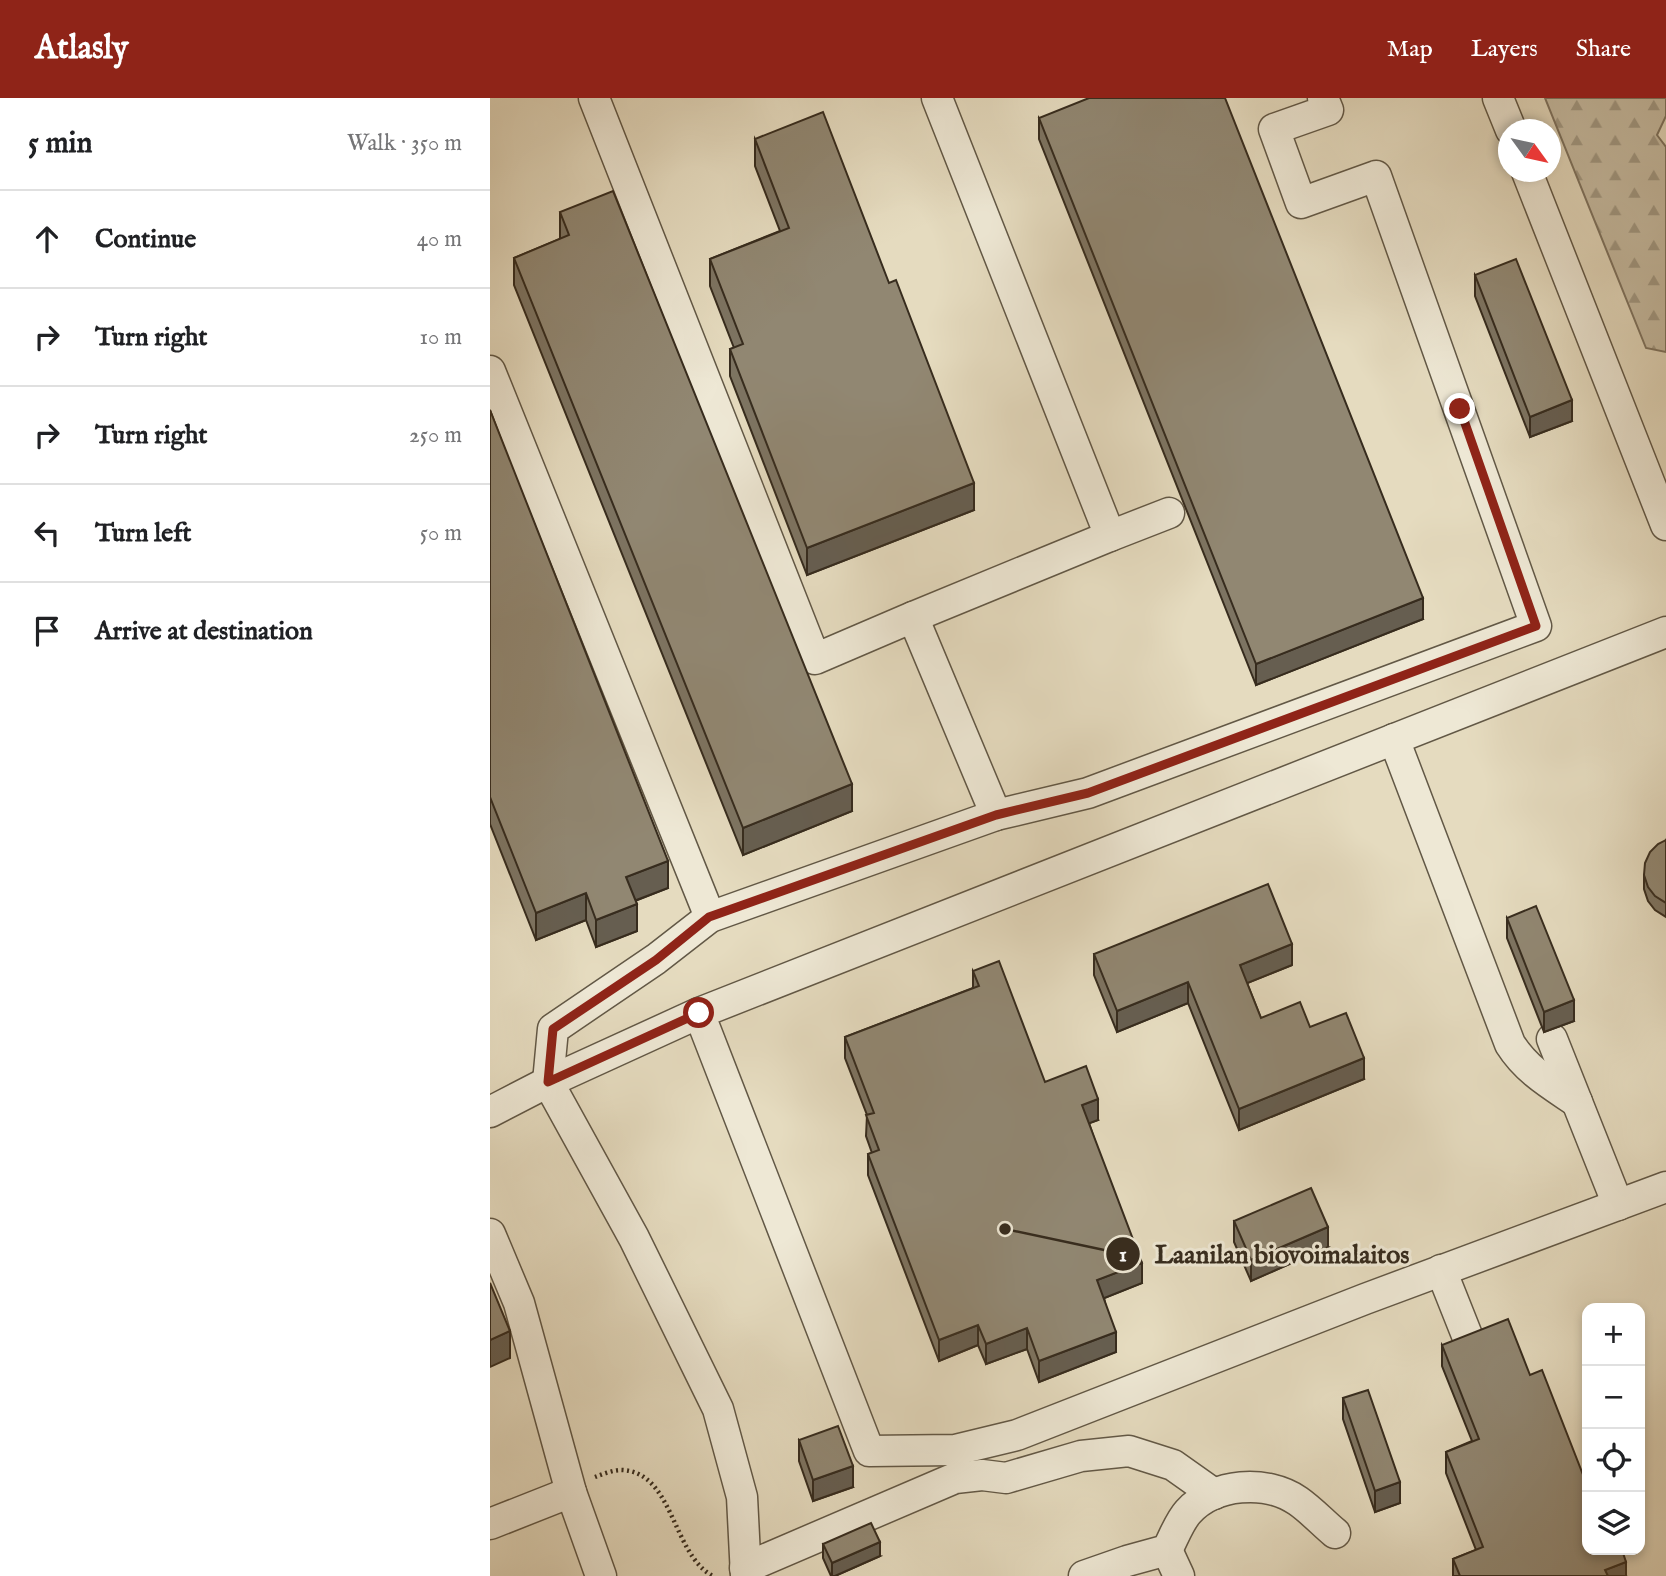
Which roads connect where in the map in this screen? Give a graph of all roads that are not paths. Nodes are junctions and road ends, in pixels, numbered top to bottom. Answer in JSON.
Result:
{"nodes":[{"id":1,"x":594,"y":98,"type":"edge"},
{"id":2,"x":937,"y":98,"type":"edge"},
{"id":3,"x":1324,"y":98,"type":"edge"},
{"id":4,"x":1498,"y":98,"type":"edge"},
{"id":5,"x":1507,"y":119,"type":"edge"},
{"id":6,"x":1531,"y":182,"type":"edge"},
{"id":7,"x":490,"y":370,"type":"edge"},
{"id":8,"x":1169,"y":513,"type":"dead end"},
{"id":9,"x":1666,"y":525,"type":"edge"},
{"id":10,"x":1110,"y":536,"type":"junction"},
{"id":11,"x":912,"y":617,"type":"junction"},
{"id":12,"x":1666,"y":632,"type":"edge"},
{"id":13,"x":1394,"y":739,"type":"junction"},
{"id":14,"x":996,"y":815,"type":"junction"},
{"id":15,"x":709,"y":917,"type":"junction"},
{"id":16,"x":699,"y":1013,"type":"junction"},
{"id":17,"x":1552,"y":1039,"type":"dead end"},
{"id":18,"x":548,"y":1082,"type":"junction"},
{"id":19,"x":1577,"y":1102,"type":"junction"},
{"id":20,"x":490,"y":1112,"type":"edge"},
{"id":21,"x":1666,"y":1186,"type":"edge"},
{"id":22,"x":1618,"y":1205,"type":"junction"},
{"id":23,"x":490,"y":1234,"type":"edge"},
{"id":24,"x":1441,"y":1270,"type":"junction"},
{"id":25,"x":1474,"y":1353,"type":"edge"},
{"id":26,"x":571,"y":1492,"type":"junction"},
{"id":27,"x":1214,"y":1494,"type":"junction"},
{"id":28,"x":490,"y":1524,"type":"edge"},
{"id":29,"x":1335,"y":1533,"type":"dead end"},
{"id":30,"x":1173,"y":1563,"type":"edge"},
{"id":31,"x":746,"y":1572,"type":"edge"},
{"id":32,"x":1086,"y":1575,"type":"edge"},
{"id":33,"x":601,"y":1576,"type":"edge"}],
"edges":[{"from":1,"to":11,"type":"lane"},
{"from":2,"to":10,"type":"lane"},
{"from":3,"to":14,"type":"lane"},
{"from":4,"to":5,"type":"lane"},
{"from":6,"to":9,"type":"lane"},
{"from":7,"to":15,"type":"lane"},
{"from":8,"to":10,"type":"lane"},
{"from":10,"to":11,"type":"lane"},
{"from":11,"to":14,"type":"lane"},
{"from":12,"to":13,"type":"lane"},
{"from":13,"to":16,"type":"lane"},
{"from":13,"to":19,"type":"lane"},
{"from":14,"to":15,"type":"lane"},
{"from":15,"to":18,"type":"lane"},
{"from":16,"to":18,"type":"lane"},
{"from":16,"to":24,"type":"lane"},
{"from":17,"to":19,"type":"lane"},
{"from":18,"to":20,"type":"lane"},
{"from":18,"to":31,"type":"lane"},
{"from":19,"to":22,"type":"lane"},
{"from":21,"to":22,"type":"lane"},
{"from":22,"to":24,"type":"lane"},
{"from":23,"to":26,"type":"lane"},
{"from":24,"to":25,"type":"lane"},
{"from":26,"to":28,"type":"lane"},
{"from":26,"to":33,"type":"lane"},
{"from":27,"to":29,"type":"lane"},
{"from":27,"to":30,"type":"lane"},
{"from":27,"to":31,"type":"lane"},
{"from":30,"to":32,"type":"lane"}]}
